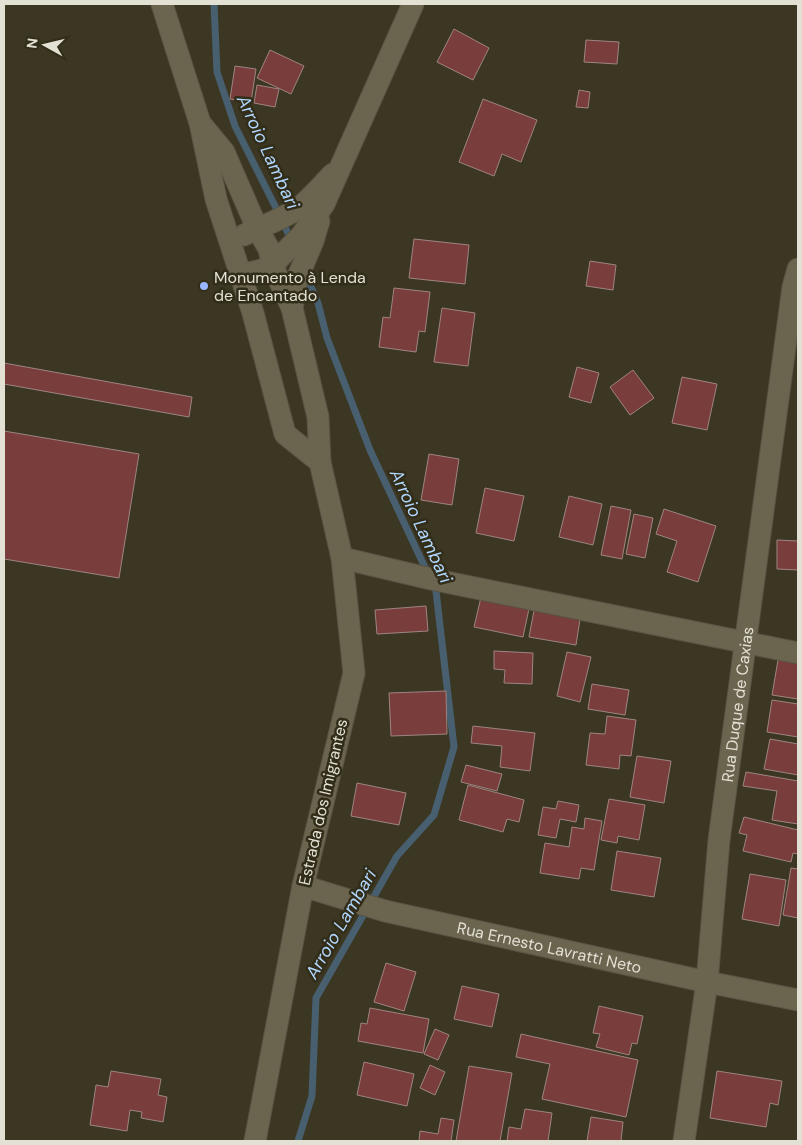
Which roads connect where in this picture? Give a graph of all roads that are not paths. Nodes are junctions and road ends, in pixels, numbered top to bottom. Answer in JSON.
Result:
{"nodes":[{"id":1,"x":162,"y":4,"type":"edge"},
{"id":2,"x":413,"y":4,"type":"edge"},
{"id":3,"x":200,"y":123,"type":"junction"},
{"id":4,"x":341,"y":167,"type":"junction"},
{"id":5,"x":262,"y":227,"type":"junction"},
{"id":6,"x":307,"y":239,"type":"junction"},
{"id":7,"x":230,"y":241,"type":"junction"},
{"id":8,"x":276,"y":263,"type":"junction"},
{"id":9,"x":798,"y":269,"type":"edge"},
{"id":10,"x":241,"y":275,"type":"junction"},
{"id":11,"x":292,"y":308,"type":"junction"},
{"id":12,"x":320,"y":462,"type":"junction"},
{"id":13,"x":342,"y":558,"type":"junction"},
{"id":14,"x":746,"y":642,"type":"junction"},
{"id":15,"x":798,"y":653,"type":"edge"},
{"id":16,"x":303,"y":886,"type":"junction"},
{"id":17,"x":706,"y":982,"type":"junction"},
{"id":18,"x":798,"y":1000,"type":"edge"},
{"id":19,"x":255,"y":1141,"type":"edge"},
{"id":20,"x":684,"y":1141,"type":"edge"}],
"edges":[{"from":1,"to":3,"type":"street","name":"Estrada dos Imigrantes"},
{"from":2,"to":4,"type":"street"},
{"from":3,"to":5,"type":"street","name":"Estrada dos Imigrantes"},
{"from":3,"to":7,"type":"street","name":"Estrada dos Imigrantes"},
{"from":4,"to":5,"type":"street"},
{"from":4,"to":6,"type":"street"},
{"from":5,"to":7,"type":"street"},
{"from":5,"to":8,"type":"street","name":"Estrada dos Imigrantes"},
{"from":6,"to":8,"type":"street"},
{"from":6,"to":11,"type":"street"},
{"from":7,"to":10,"type":"street","name":"Estrada dos Imigrantes"},
{"from":8,"to":10,"type":"street"},
{"from":8,"to":11,"type":"street","name":"Estrada dos Imigrantes"},
{"from":9,"to":14,"type":"street","name":"Rua Duque de Caxias"},
{"from":10,"to":12,"type":"street","name":"Estrada dos Imigrantes"},
{"from":11,"to":12,"type":"street","name":"Estrada dos Imigrantes"},
{"from":12,"to":13,"type":"street","name":"Estrada dos Imigrantes"},
{"from":13,"to":14,"type":"street"},
{"from":13,"to":16,"type":"street","name":"Estrada dos Imigrantes"},
{"from":14,"to":15,"type":"street"},
{"from":14,"to":17,"type":"street","name":"Rua Duque de Caxias"},
{"from":16,"to":17,"type":"street","name":"Rua Ernesto Lavratti Neto"},
{"from":16,"to":19,"type":"street","name":"Estrada dos Imigrantes"},
{"from":17,"to":18,"type":"street","name":"Rua Ernesto Lavratti Neto"},
{"from":17,"to":20,"type":"street","name":"Rua Duque de Caxias"}]}
